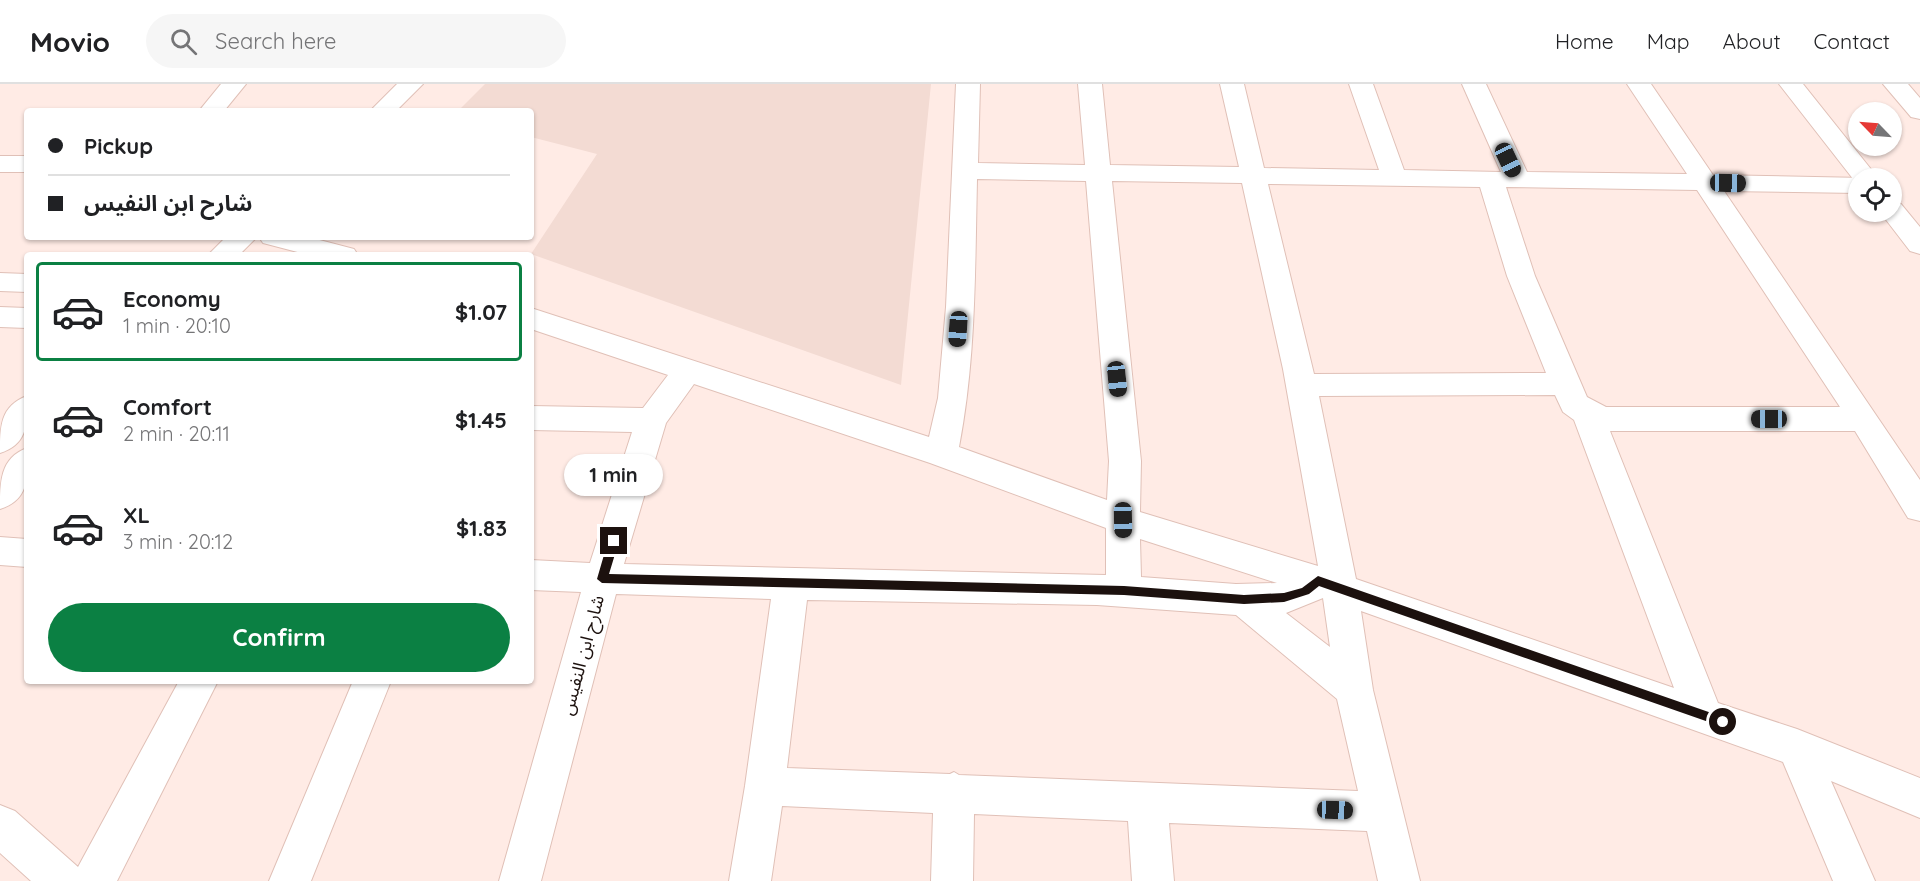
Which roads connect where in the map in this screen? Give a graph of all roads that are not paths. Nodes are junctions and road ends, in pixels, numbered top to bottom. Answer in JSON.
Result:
{"nodes":[{"id":1,"x":234,"y":84,"type":"edge"},
{"id":2,"x":411,"y":84,"type":"edge"},
{"id":3,"x":968,"y":84,"type":"edge"},
{"id":4,"x":1090,"y":84,"type":"edge"},
{"id":5,"x":1232,"y":84,"type":"edge"},
{"id":6,"x":1360,"y":84,"type":"edge"},
{"id":7,"x":1474,"y":84,"type":"edge"},
{"id":8,"x":1639,"y":84,"type":"edge"},
{"id":9,"x":1791,"y":84,"type":"edge"},
{"id":10,"x":1895,"y":84,"type":"edge"},
{"id":11,"x":214,"y":108,"type":"edge"},
{"id":12,"x":385,"y":108,"type":"edge"},
{"id":13,"x":1920,"y":112,"type":"edge"},
{"id":14,"x":0,"y":164,"type":"edge"},
{"id":15,"x":24,"y":164,"type":"edge"},
{"id":16,"x":1858,"y":168,"type":"edge"},
{"id":17,"x":965,"y":171,"type":"junction"},
{"id":18,"x":1098,"y":173,"type":"junction"},
{"id":19,"x":1254,"y":175,"type":"junction"},
{"id":20,"x":1394,"y":177,"type":"junction"},
{"id":21,"x":1503,"y":179,"type":"junction"},
{"id":22,"x":1704,"y":182,"type":"junction"},
{"id":23,"x":1848,"y":184,"type":"edge"},
{"id":24,"x":1902,"y":222,"type":"edge"},
{"id":25,"x":240,"y":240,"type":"edge"},
{"id":26,"x":285,"y":240,"type":"edge"},
{"id":27,"x":1920,"y":245,"type":"edge"},
{"id":28,"x":226,"y":252,"type":"edge"},
{"id":29,"x":331,"y":252,"type":"edge"},
{"id":30,"x":0,"y":282,"type":"edge"},
{"id":31,"x":24,"y":283,"type":"edge"},
{"id":32,"x":0,"y":317,"type":"edge"},
{"id":33,"x":24,"y":318,"type":"edge"},
{"id":34,"x":534,"y":319,"type":"edge"},
{"id":35,"x":688,"y":370,"type":"junction"},
{"id":36,"x":1566,"y":384,"type":"junction"},
{"id":37,"x":1301,"y":386,"type":"junction"},
{"id":38,"x":24,"y":412,"type":"edge"},
{"id":39,"x":1587,"y":413,"type":"junction"},
{"id":40,"x":534,"y":418,"type":"edge"},
{"id":41,"x":1864,"y":419,"type":"junction"},
{"id":42,"x":651,"y":420,"type":"junction"},
{"id":43,"x":0,"y":441,"type":"edge"},
{"id":44,"x":941,"y":454,"type":"junction"},
{"id":45,"x":24,"y":465,"type":"edge"},
{"id":46,"x":0,"y":496,"type":"edge"},
{"id":47,"x":1920,"y":508,"type":"edge"},
{"id":48,"x":1123,"y":520,"type":"junction"},
{"id":49,"x":0,"y":551,"type":"edge"},
{"id":50,"x":24,"y":553,"type":"edge"},
{"id":51,"x":534,"y":576,"type":"edge"},
{"id":52,"x":602,"y":579,"type":"junction"},
{"id":53,"x":791,"y":583,"type":"junction"},
{"id":54,"x":1329,"y":585,"type":"junction"},
{"id":55,"x":1124,"y":590,"type":"junction"},
{"id":56,"x":1244,"y":600,"type":"junction"},
{"id":57,"x":197,"y":684,"type":"edge"},
{"id":58,"x":371,"y":684,"type":"edge"},
{"id":59,"x":1354,"y":690,"type":"junction"},
{"id":60,"x":1704,"y":715,"type":"junction"},
{"id":61,"x":1797,"y":748,"type":"junction"},
{"id":62,"x":765,"y":786,"type":"junction"},
{"id":63,"x":954,"y":792,"type":"junction"},
{"id":64,"x":1920,"y":798,"type":"edge"},
{"id":65,"x":1147,"y":803,"type":"junction"},
{"id":66,"x":1382,"y":812,"type":"junction"},
{"id":67,"x":0,"y":825,"type":"edge"},
{"id":68,"x":63,"y":881,"type":"edge"},
{"id":69,"x":94,"y":881,"type":"edge"},
{"id":70,"x":290,"y":881,"type":"edge"},
{"id":71,"x":520,"y":881,"type":"edge"},
{"id":72,"x":750,"y":881,"type":"edge"},
{"id":73,"x":952,"y":881,"type":"edge"},
{"id":74,"x":1153,"y":881,"type":"edge"},
{"id":75,"x":1399,"y":881,"type":"edge"},
{"id":76,"x":1854,"y":881,"type":"edge"}],
"edges":[{"from":1,"to":11,"type":"street"},
{"from":2,"to":12,"type":"street"},
{"from":3,"to":17,"type":"street"},
{"from":4,"to":18,"type":"street"},
{"from":5,"to":19,"type":"street"},
{"from":6,"to":20,"type":"street"},
{"from":7,"to":21,"type":"street"},
{"from":8,"to":22,"type":"street"},
{"from":9,"to":16,"type":"street"},
{"from":10,"to":13,"type":"street"},
{"from":14,"to":15,"type":"street"},
{"from":17,"to":18,"type":"street"},
{"from":17,"to":44,"type":"street"},
{"from":18,"to":19,"type":"street"},
{"from":18,"to":48,"type":"street"},
{"from":19,"to":20,"type":"street"},
{"from":19,"to":37,"type":"street"},
{"from":20,"to":21,"type":"street"},
{"from":21,"to":22,"type":"street"},
{"from":21,"to":36,"type":"street"},
{"from":22,"to":23,"type":"street"},
{"from":22,"to":41,"type":"street"},
{"from":24,"to":27,"type":"street"},
{"from":25,"to":28,"type":"street"},
{"from":26,"to":29,"type":"street"},
{"from":30,"to":31,"type":"street"},
{"from":32,"to":33,"type":"street"},
{"from":34,"to":35,"type":"street"},
{"from":35,"to":42,"type":"street","name":"شارح ابن النفيس"},
{"from":35,"to":44,"type":"street"},
{"from":36,"to":37,"type":"street"},
{"from":36,"to":39,"type":"street"},
{"from":37,"to":54,"type":"street"},
{"from":38,"to":43,"type":"street"},
{"from":39,"to":41,"type":"street"},
{"from":39,"to":60,"type":"street"},
{"from":40,"to":42,"type":"street"},
{"from":41,"to":47,"type":"street"},
{"from":42,"to":52,"type":"street","name":"شارح ابن النفيس"},
{"from":44,"to":48,"type":"street"},
{"from":45,"to":46,"type":"street"},
{"from":48,"to":54,"type":"street"},
{"from":48,"to":55,"type":"street"},
{"from":49,"to":50,"type":"street"},
{"from":51,"to":52,"type":"street"},
{"from":52,"to":53,"type":"street"},
{"from":52,"to":71,"type":"street","name":"شارح ابن النفيس"},
{"from":53,"to":55,"type":"street"},
{"from":53,"to":62,"type":"street"},
{"from":54,"to":56,"type":"street"},
{"from":54,"to":59,"type":"street"},
{"from":54,"to":60,"type":"street"},
{"from":55,"to":56,"type":"street"},
{"from":56,"to":59,"type":"street"},
{"from":57,"to":69,"type":"street"},
{"from":58,"to":70,"type":"street"},
{"from":59,"to":66,"type":"street"},
{"from":60,"to":61,"type":"street"},
{"from":61,"to":64,"type":"street"},
{"from":61,"to":76,"type":"street"},
{"from":62,"to":63,"type":"street"},
{"from":62,"to":72,"type":"street"},
{"from":63,"to":65,"type":"street"},
{"from":63,"to":73,"type":"street"},
{"from":65,"to":66,"type":"street"},
{"from":65,"to":74,"type":"street"},
{"from":66,"to":75,"type":"street"},
{"from":67,"to":68,"type":"street"}]}
